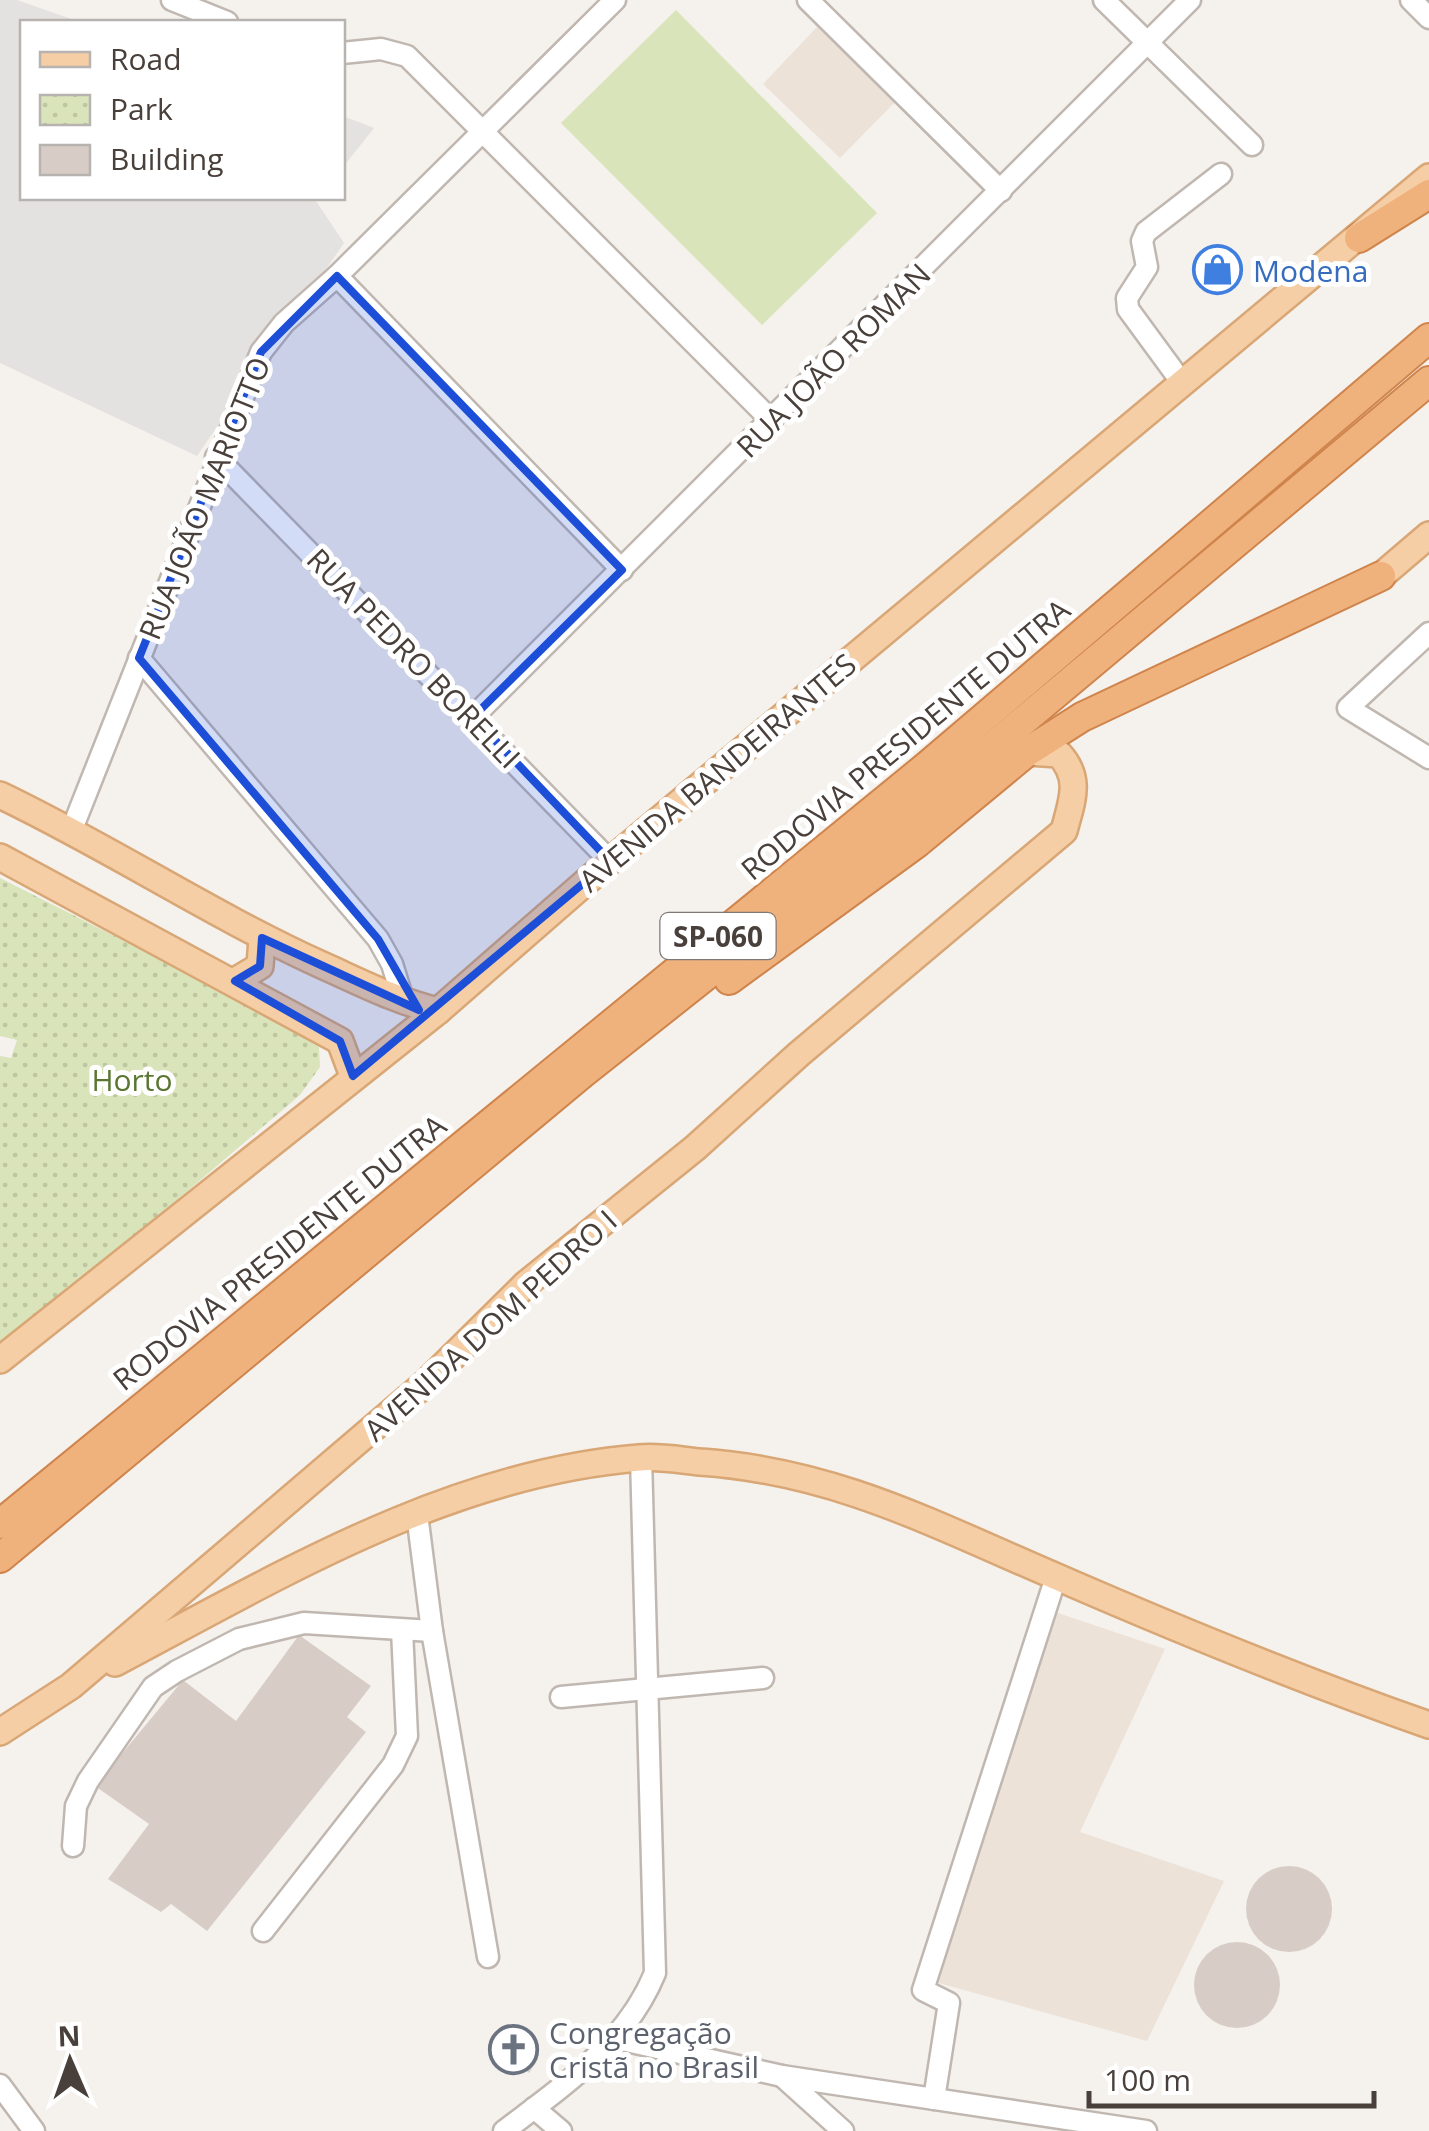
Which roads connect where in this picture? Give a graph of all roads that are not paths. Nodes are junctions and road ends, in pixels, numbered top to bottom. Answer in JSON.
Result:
{"nodes":[{"id":1,"x":172,"y":0,"type":"edge"},
{"id":2,"x":614,"y":0,"type":"edge"},
{"id":3,"x":808,"y":0,"type":"edge"},
{"id":4,"x":1104,"y":0,"type":"edge"},
{"id":5,"x":1190,"y":0,"type":"edge"},
{"id":6,"x":1412,"y":0,"type":"edge"},
{"id":7,"x":1429,"y":18,"type":"edge"},
{"id":8,"x":223,"y":20,"type":"edge"},
{"id":9,"x":1148,"y":43,"type":"junction"},
{"id":10,"x":345,"y":53,"type":"edge"},
{"id":11,"x":482,"y":132,"type":"junction"},
{"id":12,"x":1252,"y":145,"type":"dead end"},
{"id":13,"x":1221,"y":174,"type":"dead end"},
{"id":14,"x":1429,"y":178,"type":"edge"},
{"id":15,"x":1000,"y":191,"type":"junction"},
{"id":16,"x":1429,"y":194,"type":"edge"},
{"id":17,"x":1359,"y":238,"type":"junction"},
{"id":18,"x":337,"y":276,"type":"junction"},
{"id":19,"x":1429,"y":338,"type":"edge"},
{"id":20,"x":1429,"y":381,"type":"edge"},
{"id":21,"x":1183,"y":384,"type":"junction"},
{"id":22,"x":772,"y":421,"type":"junction"},
{"id":23,"x":216,"y":457,"type":"junction"},
{"id":24,"x":1429,"y":535,"type":"edge"},
{"id":25,"x":1429,"y":554,"type":"edge"},
{"id":26,"x":622,"y":570,"type":"junction"},
{"id":27,"x":1381,"y":576,"type":"junction"},
{"id":28,"x":1429,"y":632,"type":"edge"},
{"id":29,"x":139,"y":658,"type":"junction"},
{"id":30,"x":473,"y":717,"type":"junction"},
{"id":31,"x":1028,"y":752,"type":"junction"},
{"id":32,"x":1429,"y":758,"type":"edge"},
{"id":33,"x":0,"y":795,"type":"edge"},
{"id":34,"x":72,"y":829,"type":"junction"},
{"id":35,"x":0,"y":857,"type":"edge"},
{"id":36,"x":610,"y":861,"type":"junction"},
{"id":37,"x":262,"y":938,"type":"junction"},
{"id":38,"x":235,"y":981,"type":"junction"},
{"id":39,"x":404,"y":1003,"type":"junction"},
{"id":40,"x":438,"y":1010,"type":"junction"},
{"id":41,"x":352,"y":1076,"type":"junction"},
{"id":42,"x":494,"y":1151,"type":"junction"},
{"id":43,"x":0,"y":1360,"type":"edge"},
{"id":44,"x":641,"y":1458,"type":"junction"},
{"id":45,"x":417,"y":1514,"type":"junction"},
{"id":46,"x":0,"y":1524,"type":"edge"},
{"id":47,"x":0,"y":1558,"type":"edge"},
{"id":48,"x":1056,"y":1577,"type":"junction"},
{"id":49,"x":402,"y":1630,"type":"junction"},
{"id":50,"x":432,"y":1631,"type":"junction"},
{"id":51,"x":763,"y":1678,"type":"dead end"},
{"id":52,"x":71,"y":1686,"type":"junction"},
{"id":53,"x":647,"y":1688,"type":"junction"},
{"id":54,"x":561,"y":1697,"type":"dead end"},
{"id":55,"x":1429,"y":1725,"type":"edge"},
{"id":56,"x":0,"y":1732,"type":"edge"},
{"id":57,"x":73,"y":1846,"type":"dead end"},
{"id":58,"x":263,"y":1931,"type":"dead end"},
{"id":59,"x":488,"y":1958,"type":"dead end"},
{"id":60,"x":618,"y":2039,"type":"junction"},
{"id":61,"x":782,"y":2076,"type":"junction"},
{"id":62,"x":0,"y":2085,"type":"edge"},
{"id":63,"x":934,"y":2099,"type":"junction"},
{"id":64,"x":534,"y":2108,"type":"junction"},
{"id":65,"x":34,"y":2131,"type":"edge"},
{"id":66,"x":504,"y":2131,"type":"edge"},
{"id":67,"x":561,"y":2131,"type":"edge"},
{"id":68,"x":843,"y":2131,"type":"edge"},
{"id":69,"x":1146,"y":2131,"type":"edge"}],
"edges":[{"from":1,"to":8,"type":"street"},
{"from":2,"to":11,"type":"street","name":"RUA JOÃO MARIOTTO"},
{"from":3,"to":15,"type":"street"},
{"from":4,"to":9,"type":"street"},
{"from":5,"to":9,"type":"street","name":"RUA JOÃO ROMAN"},
{"from":6,"to":7,"type":"street"},
{"from":9,"to":12,"type":"street"},
{"from":9,"to":15,"type":"street","name":"RUA JOÃO ROMAN"},
{"from":10,"to":11,"type":"street"},
{"from":11,"to":18,"type":"street","name":"RUA JOÃO MARIOTTO"},
{"from":11,"to":22,"type":"street"},
{"from":13,"to":21,"type":"street"},
{"from":14,"to":17,"type":"main road","name":"AVENIDA BANDEIRANTES"},
{"from":15,"to":22,"type":"street","name":"RUA JOÃO ROMAN"},
{"from":16,"to":17,"type":"highway"},
{"from":17,"to":21,"type":"main road","name":"AVENIDA BANDEIRANTES"},
{"from":18,"to":23,"type":"street","name":"RUA JOÃO MARIOTTO"},
{"from":18,"to":26,"type":"street"},
{"from":19,"to":46,"type":"highway","name":"RODOVIA PRESIDENTE DUTRA","number":"SP-060"},
{"from":20,"to":42,"type":"highway","name":"RODOVIA PRESIDENTE DUTRA","number":"SP-060"},
{"from":21,"to":36,"type":"main road","name":"AVENIDA BANDEIRANTES"},
{"from":22,"to":26,"type":"street","name":"RUA JOÃO ROMAN"},
{"from":23,"to":29,"type":"street","name":"RUA JOÃO MARIOTTO"},
{"from":23,"to":30,"type":"street","name":"RUA PEDRO BORELLI"},
{"from":24,"to":27,"type":"main road"},
{"from":25,"to":27,"type":"street"},
{"from":26,"to":30,"type":"street","name":"RUA JOÃO ROMAN"},
{"from":27,"to":31,"type":"highway"},
{"from":28,"to":32,"type":"street"},
{"from":29,"to":34,"type":"street","name":"RUA JOÃO MARIOTTO"},
{"from":29,"to":39,"type":"street"},
{"from":30,"to":36,"type":"street","name":"RUA PEDRO BORELLI"},
{"from":31,"to":42,"type":"highway"},
{"from":31,"to":52,"type":"main road","name":"AVENIDA DOM PEDRO I"},
{"from":33,"to":34,"type":"main road"},
{"from":34,"to":37,"type":"main road"},
{"from":35,"to":38,"type":"main road"},
{"from":36,"to":40,"type":"main road","name":"AVENIDA BANDEIRANTES"},
{"from":37,"to":38,"type":"main road"},
{"from":37,"to":39,"type":"main road"},
{"from":38,"to":41,"type":"main road"},
{"from":39,"to":40,"type":"main road"},
{"from":40,"to":41,"type":"main road","name":"AVENIDA BANDEIRANTES"},
{"from":41,"to":43,"type":"main road","name":"AVENIDA BANDEIRANTES"},
{"from":42,"to":47,"type":"highway","name":"RODOVIA PRESIDENTE DUTRA","number":"SP-060"},
{"from":44,"to":45,"type":"main road"},
{"from":44,"to":48,"type":"main road"},
{"from":44,"to":53,"type":"street"},
{"from":45,"to":50,"type":"street"},
{"from":45,"to":52,"type":"main road"},
{"from":48,"to":55,"type":"main road"},
{"from":48,"to":63,"type":"street"},
{"from":49,"to":50,"type":"street"},
{"from":49,"to":57,"type":"street"},
{"from":49,"to":58,"type":"street"},
{"from":50,"to":59,"type":"street"},
{"from":51,"to":53,"type":"street"},
{"from":52,"to":56,"type":"main road","name":"AVENIDA DOM PEDRO I"},
{"from":53,"to":54,"type":"street"},
{"from":53,"to":60,"type":"street"},
{"from":60,"to":61,"type":"street"},
{"from":60,"to":64,"type":"street"},
{"from":61,"to":63,"type":"street"},
{"from":61,"to":68,"type":"street"},
{"from":62,"to":65,"type":"street"},
{"from":63,"to":69,"type":"street"},
{"from":64,"to":66,"type":"street"},
{"from":64,"to":67,"type":"street"}]}
